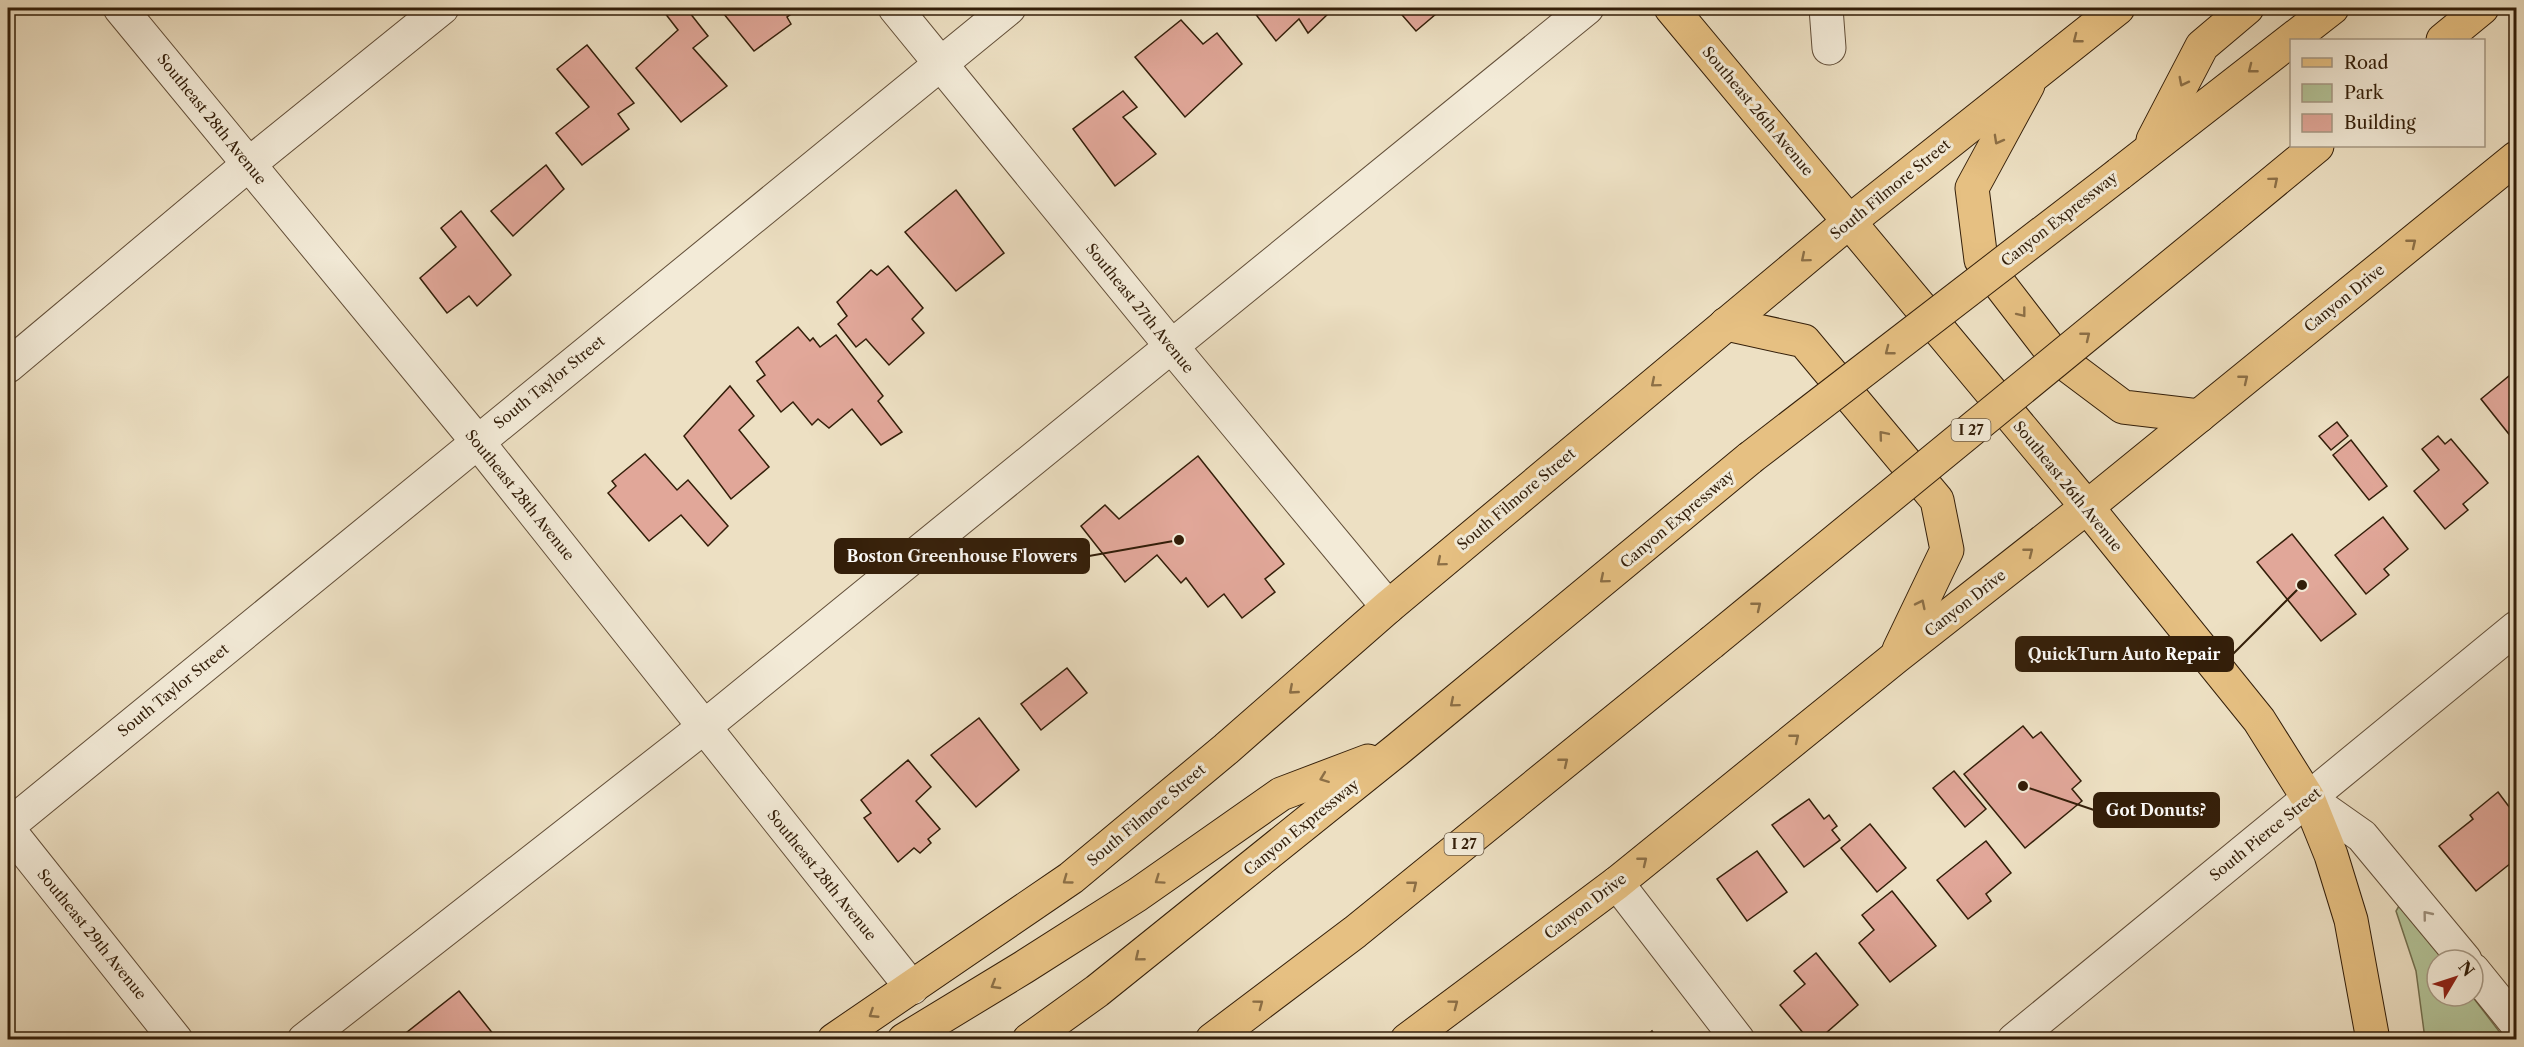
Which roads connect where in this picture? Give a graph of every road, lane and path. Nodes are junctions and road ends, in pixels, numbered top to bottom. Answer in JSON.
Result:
{"nodes":[{"id":1,"x":120,"y":8,"type":"edge"},
{"id":2,"x":442,"y":8,"type":"edge"},
{"id":3,"x":895,"y":8,"type":"edge"},
{"id":4,"x":1009,"y":8,"type":"edge"},
{"id":5,"x":1587,"y":8,"type":"edge"},
{"id":6,"x":1671,"y":8,"type":"edge"},
{"id":7,"x":1826,"y":8,"type":"edge"},
{"id":8,"x":2118,"y":8,"type":"edge"},
{"id":9,"x":2247,"y":8,"type":"edge"},
{"id":10,"x":2332,"y":8,"type":"edge"},
{"id":11,"x":2482,"y":8,"type":"edge"},
{"id":12,"x":2292,"y":39,"type":"edge"},
{"id":13,"x":2444,"y":39,"type":"edge"},
{"id":14,"x":2290,"y":40,"type":"edge"},
{"id":15,"x":1829,"y":48,"type":"dead end"},
{"id":16,"x":940,"y":63,"type":"junction"},
{"id":17,"x":2037,"y":70,"type":"junction"},
{"id":18,"x":2316,"y":147,"type":"edge"},
{"id":19,"x":2148,"y":149,"type":"junction"},
{"id":20,"x":2517,"y":158,"type":"edge"},
{"id":21,"x":249,"y":164,"type":"junction"},
{"id":22,"x":1850,"y":221,"type":"junction"},
{"id":23,"x":1726,"y":324,"type":"junction"},
{"id":24,"x":1172,"y":347,"type":"junction"},
{"id":25,"x":8,"y":366,"type":"edge"},
{"id":26,"x":2199,"y":416,"type":"junction"},
{"id":27,"x":477,"y":441,"type":"junction"},
{"id":28,"x":2086,"y":507,"type":"junction"},
{"id":29,"x":1388,"y":606,"type":"junction"},
{"id":30,"x":2517,"y":628,"type":"edge"},
{"id":31,"x":1896,"y":657,"type":"junction"},
{"id":32,"x":704,"y":727,"type":"junction"},
{"id":33,"x":1398,"y":749,"type":"junction"},
{"id":34,"x":2308,"y":798,"type":"junction"},
{"id":35,"x":8,"y":828,"type":"edge"},
{"id":36,"x":1617,"y":883,"type":"junction"},
{"id":37,"x":2454,"y":948,"type":"edge"},
{"id":38,"x":2485,"y":984,"type":"edge"},
{"id":39,"x":912,"y":988,"type":"junction"},
{"id":40,"x":2517,"y":1023,"type":"edge"},
{"id":41,"x":176,"y":1040,"type":"edge"},
{"id":42,"x":304,"y":1040,"type":"edge"},
{"id":43,"x":834,"y":1040,"type":"edge"},
{"id":44,"x":904,"y":1040,"type":"edge"},
{"id":45,"x":1029,"y":1040,"type":"edge"},
{"id":46,"x":1212,"y":1040,"type":"edge"},
{"id":47,"x":1407,"y":1040,"type":"edge"},
{"id":48,"x":1738,"y":1040,"type":"edge"},
{"id":49,"x":2014,"y":1040,"type":"edge"},
{"id":50,"x":2373,"y":1040,"type":"edge"}],
"edges":[{"from":1,"to":21,"type":"street","name":"Southeast 28th Avenue"},
{"from":2,"to":21,"type":"street"},
{"from":3,"to":16,"type":"street","name":"Southeast 27th Avenue"},
{"from":4,"to":16,"type":"street","name":"South Taylor Street"},
{"from":5,"to":24,"type":"street"},
{"from":6,"to":22,"type":"main road","name":"Southeast 26th Avenue"},
{"from":7,"to":15,"type":"street"},
{"from":8,"to":17,"type":"main road","name":"South Filmore Street","one_way":true},
{"from":9,"to":19,"type":"main road","one_way":true},
{"from":10,"to":12,"type":"main road","name":"Canyon Expressway","one_way":true},
{"from":11,"to":13,"type":"main road"},
{"from":14,"to":19,"type":"main road","name":"Canyon Expressway","one_way":true},
{"from":16,"to":24,"type":"street","name":"Southeast 27th Avenue"},
{"from":16,"to":27,"type":"street","name":"South Taylor Street"},
{"from":17,"to":22,"type":"main road","name":"South Filmore Street"},
{"from":17,"to":26,"type":"main road","one_way":true},
{"from":46,"to":18,"type":"main road","number":"I 27","one_way":true,"bridge":true},
{"from":19,"to":33,"type":"main road","name":"Canyon Expressway","one_way":true,"bridge":true},
{"from":26,"to":20,"type":"main road","name":"Canyon Drive","one_way":true},
{"from":21,"to":25,"type":"street"},
{"from":21,"to":27,"type":"street","name":"Southeast 28th Avenue"},
{"from":22,"to":23,"type":"main road","name":"South Filmore Street","one_way":true},
{"from":22,"to":28,"type":"main road","name":"Southeast 26th Avenue"},
{"from":23,"to":29,"type":"main road","name":"South Filmore Street","one_way":true},
{"from":31,"to":23,"type":"main road","one_way":true},
{"from":24,"to":29,"type":"street","name":"Southeast 27th Avenue"},
{"from":24,"to":32,"type":"street"},
{"from":26,"to":28,"type":"main road","name":"Canyon Drive"},
{"from":27,"to":32,"type":"street","name":"Southeast 28th Avenue"},
{"from":27,"to":35,"type":"street","name":"South Taylor Street"},
{"from":31,"to":28,"type":"main road","name":"Canyon Drive","one_way":true},
{"from":28,"to":34,"type":"main road","name":"Southeast 26th Avenue"},
{"from":29,"to":39,"type":"main road","name":"South Filmore Street","one_way":true},
{"from":30,"to":34,"type":"street","name":"South Pierce Street"},
{"from":36,"to":31,"type":"main road","name":"Canyon Drive","one_way":true},
{"from":32,"to":39,"type":"street","name":"Southeast 28th Avenue"},
{"from":32,"to":42,"type":"street"},
{"from":33,"to":44,"type":"main road","one_way":true},
{"from":33,"to":45,"type":"main road","name":"Canyon Expressway","one_way":true},
{"from":37,"to":34,"type":"street","name":"Southeast 26th Avenue","one_way":true},
{"from":34,"to":49,"type":"street","name":"South Pierce Street"},
{"from":34,"to":50,"type":"main road"},
{"from":35,"to":41,"type":"street","name":"Southeast 29th Avenue"},
{"from":47,"to":36,"type":"main road","name":"Canyon Drive","one_way":true},
{"from":36,"to":48,"type":"street"},
{"from":38,"to":40,"type":"street"},
{"from":39,"to":43,"type":"main road","one_way":true}]}
